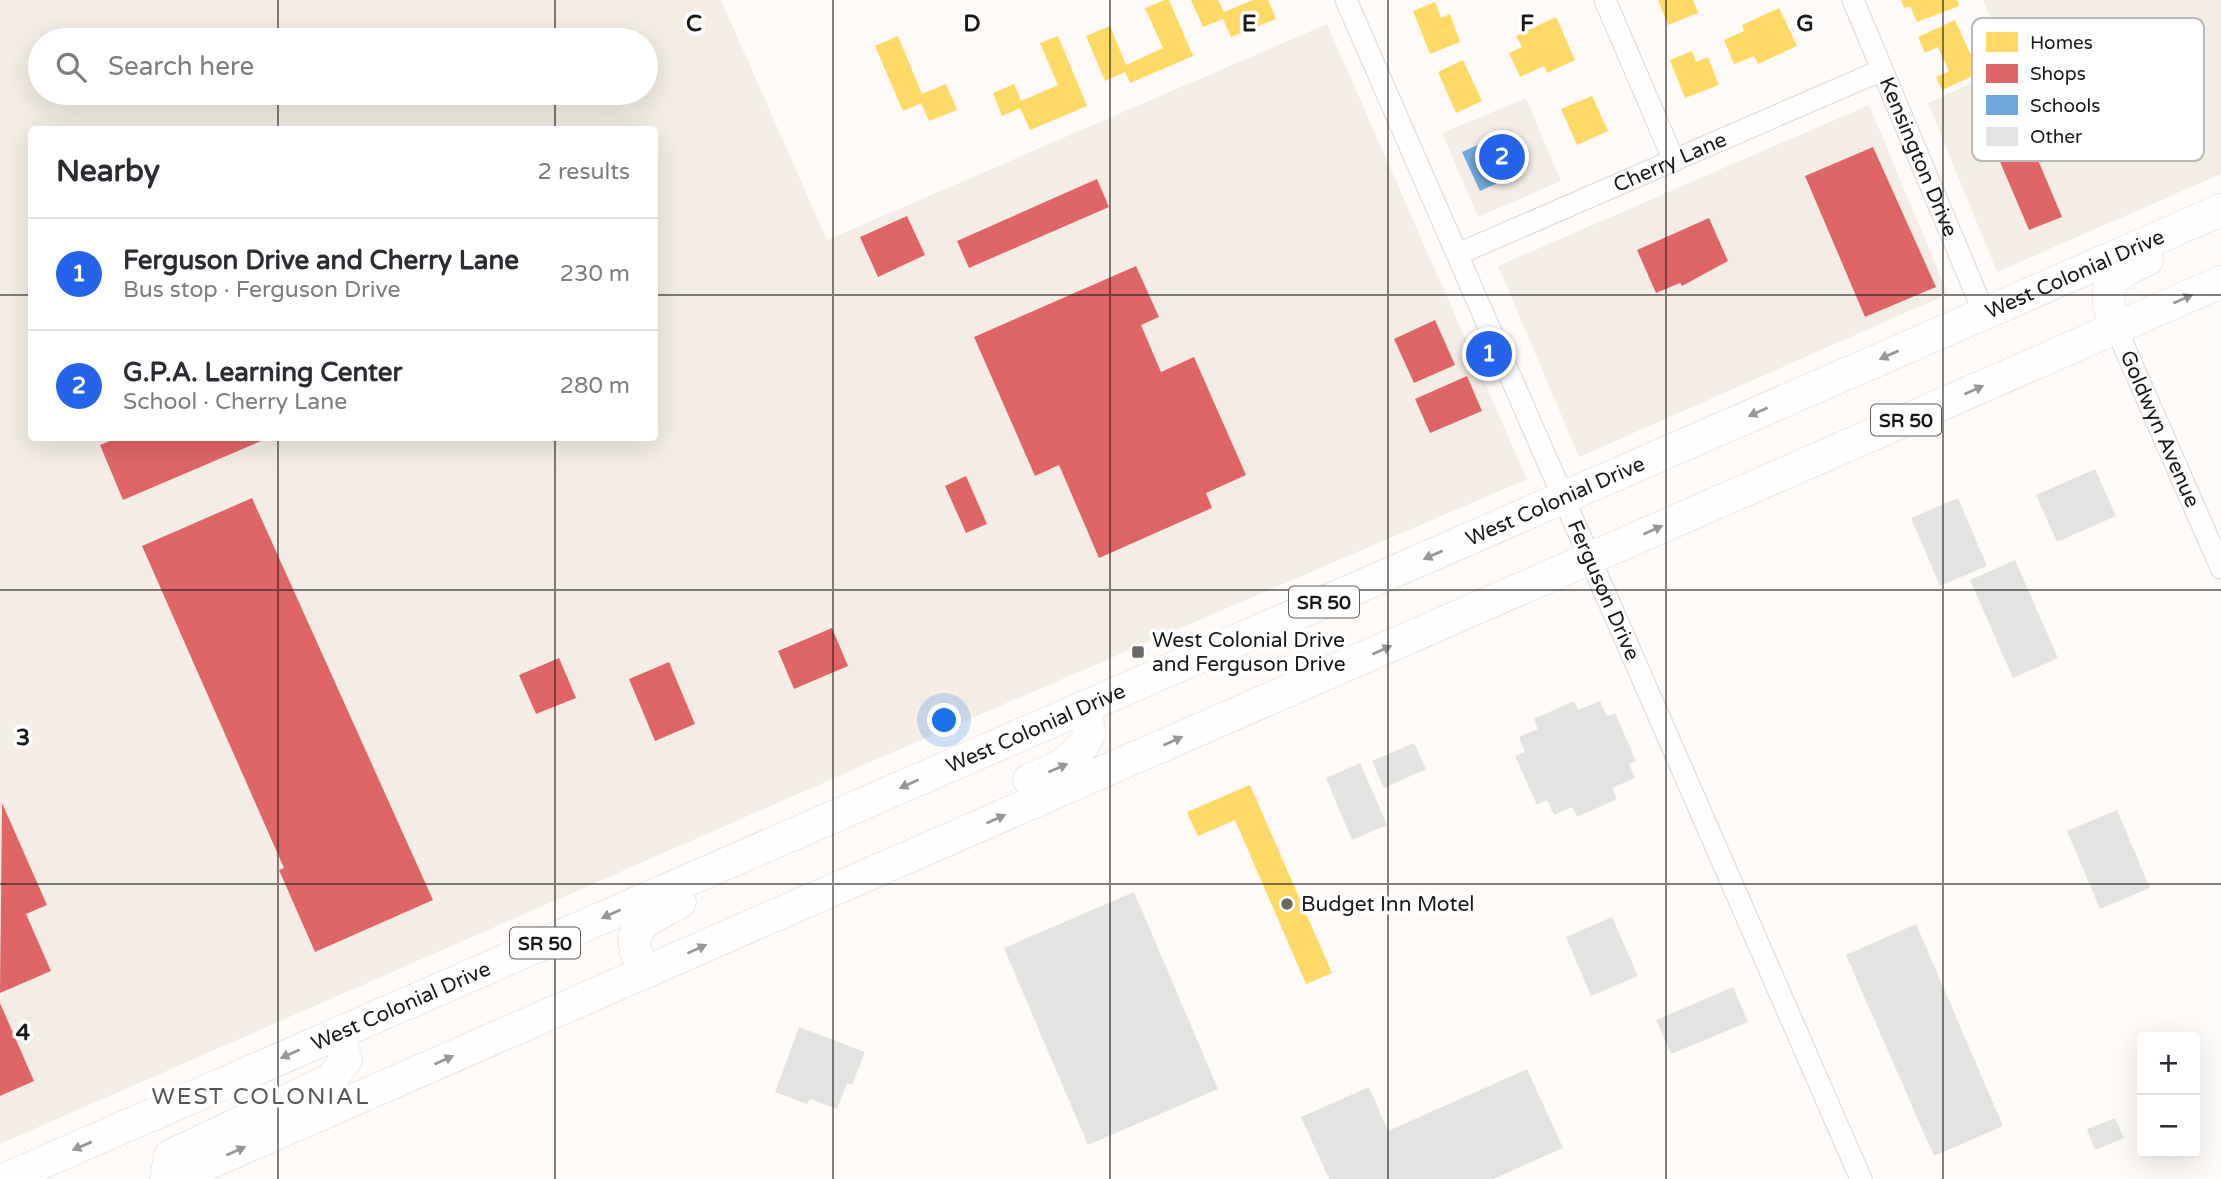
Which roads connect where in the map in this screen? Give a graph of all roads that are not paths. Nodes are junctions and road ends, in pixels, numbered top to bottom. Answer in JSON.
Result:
{"nodes":[{"id":1,"x":1346,"y":0,"type":"edge"},
{"id":2,"x":1605,"y":0,"type":"edge"},
{"id":3,"x":1853,"y":0,"type":"edge"},
{"id":4,"x":1882,"y":70,"type":"junction"},
{"id":5,"x":1674,"y":161,"type":"junction"},
{"id":6,"x":2220,"y":211,"type":"edge"},
{"id":7,"x":1458,"y":254,"type":"junction"},
{"id":8,"x":2221,"y":282,"type":"edge"},
{"id":9,"x":1984,"y":313,"type":"junction"},
{"id":10,"x":2116,"y":328,"type":"junction"},
{"id":11,"x":1563,"y":498,"type":"junction"},
{"id":12,"x":1591,"y":557,"type":"junction"},
{"id":13,"x":2221,"y":568,"type":"edge"},
{"id":14,"x":1084,"y":707,"type":"junction"},
{"id":15,"x":809,"y":827,"type":"junction"},
{"id":16,"x":922,"y":851,"type":"junction"},
{"id":17,"x":645,"y":971,"type":"junction"},
{"id":18,"x":337,"y":1034,"type":"junction"},
{"id":19,"x":5,"y":1179,"type":"edge"},
{"id":20,"x":166,"y":1179,"type":"edge"},
{"id":21,"x":173,"y":1179,"type":"edge"},
{"id":22,"x":1861,"y":1179,"type":"edge"}],
"edges":[{"from":1,"to":7,"type":"street","name":"Ferguson Drive"},
{"from":2,"to":5,"type":"street"},
{"from":3,"to":4,"type":"street","name":"Kensington Drive"},
{"from":4,"to":5,"type":"street","name":"Cherry Lane"},
{"from":4,"to":9,"type":"street","name":"Kensington Drive"},
{"from":5,"to":7,"type":"street","name":"Cherry Lane"},
{"from":6,"to":9,"type":"highway","name":"West Colonial Drive","number":"SR 50"},
{"from":6,"to":10,"type":"highway"},
{"from":7,"to":11,"type":"street","name":"Ferguson Drive"},
{"from":10,"to":8,"type":"highway","number":"SR 50","one_way":true},
{"from":9,"to":11,"type":"highway","name":"West Colonial Drive","number":"SR 50","one_way":true},
{"from":12,"to":10,"type":"highway","number":"SR 50","one_way":true},
{"from":10,"to":13,"type":"street","name":"Goldwyn Avenue"},
{"from":11,"to":12,"type":"street","name":"Ferguson Drive"},
{"from":11,"to":14,"type":"highway","name":"West Colonial Drive","number":"SR 50","one_way":true},
{"from":16,"to":12,"type":"highway","number":"SR 50","one_way":true},
{"from":12,"to":22,"type":"street","name":"Ferguson Drive"},
{"from":14,"to":15,"type":"highway","name":"West Colonial Drive","number":"SR 50","one_way":true},
{"from":16,"to":14,"type":"highway","one_way":true},
{"from":15,"to":17,"type":"highway"},
{"from":15,"to":18,"type":"highway","name":"West Colonial Drive","number":"SR 50","one_way":true},
{"from":17,"to":16,"type":"highway","number":"SR 50","one_way":true},
{"from":21,"to":17,"type":"highway","number":"SR 50","one_way":true},
{"from":18,"to":19,"type":"highway","name":"West Colonial Drive","number":"SR 50","one_way":true},
{"from":18,"to":20,"type":"highway"}]}
